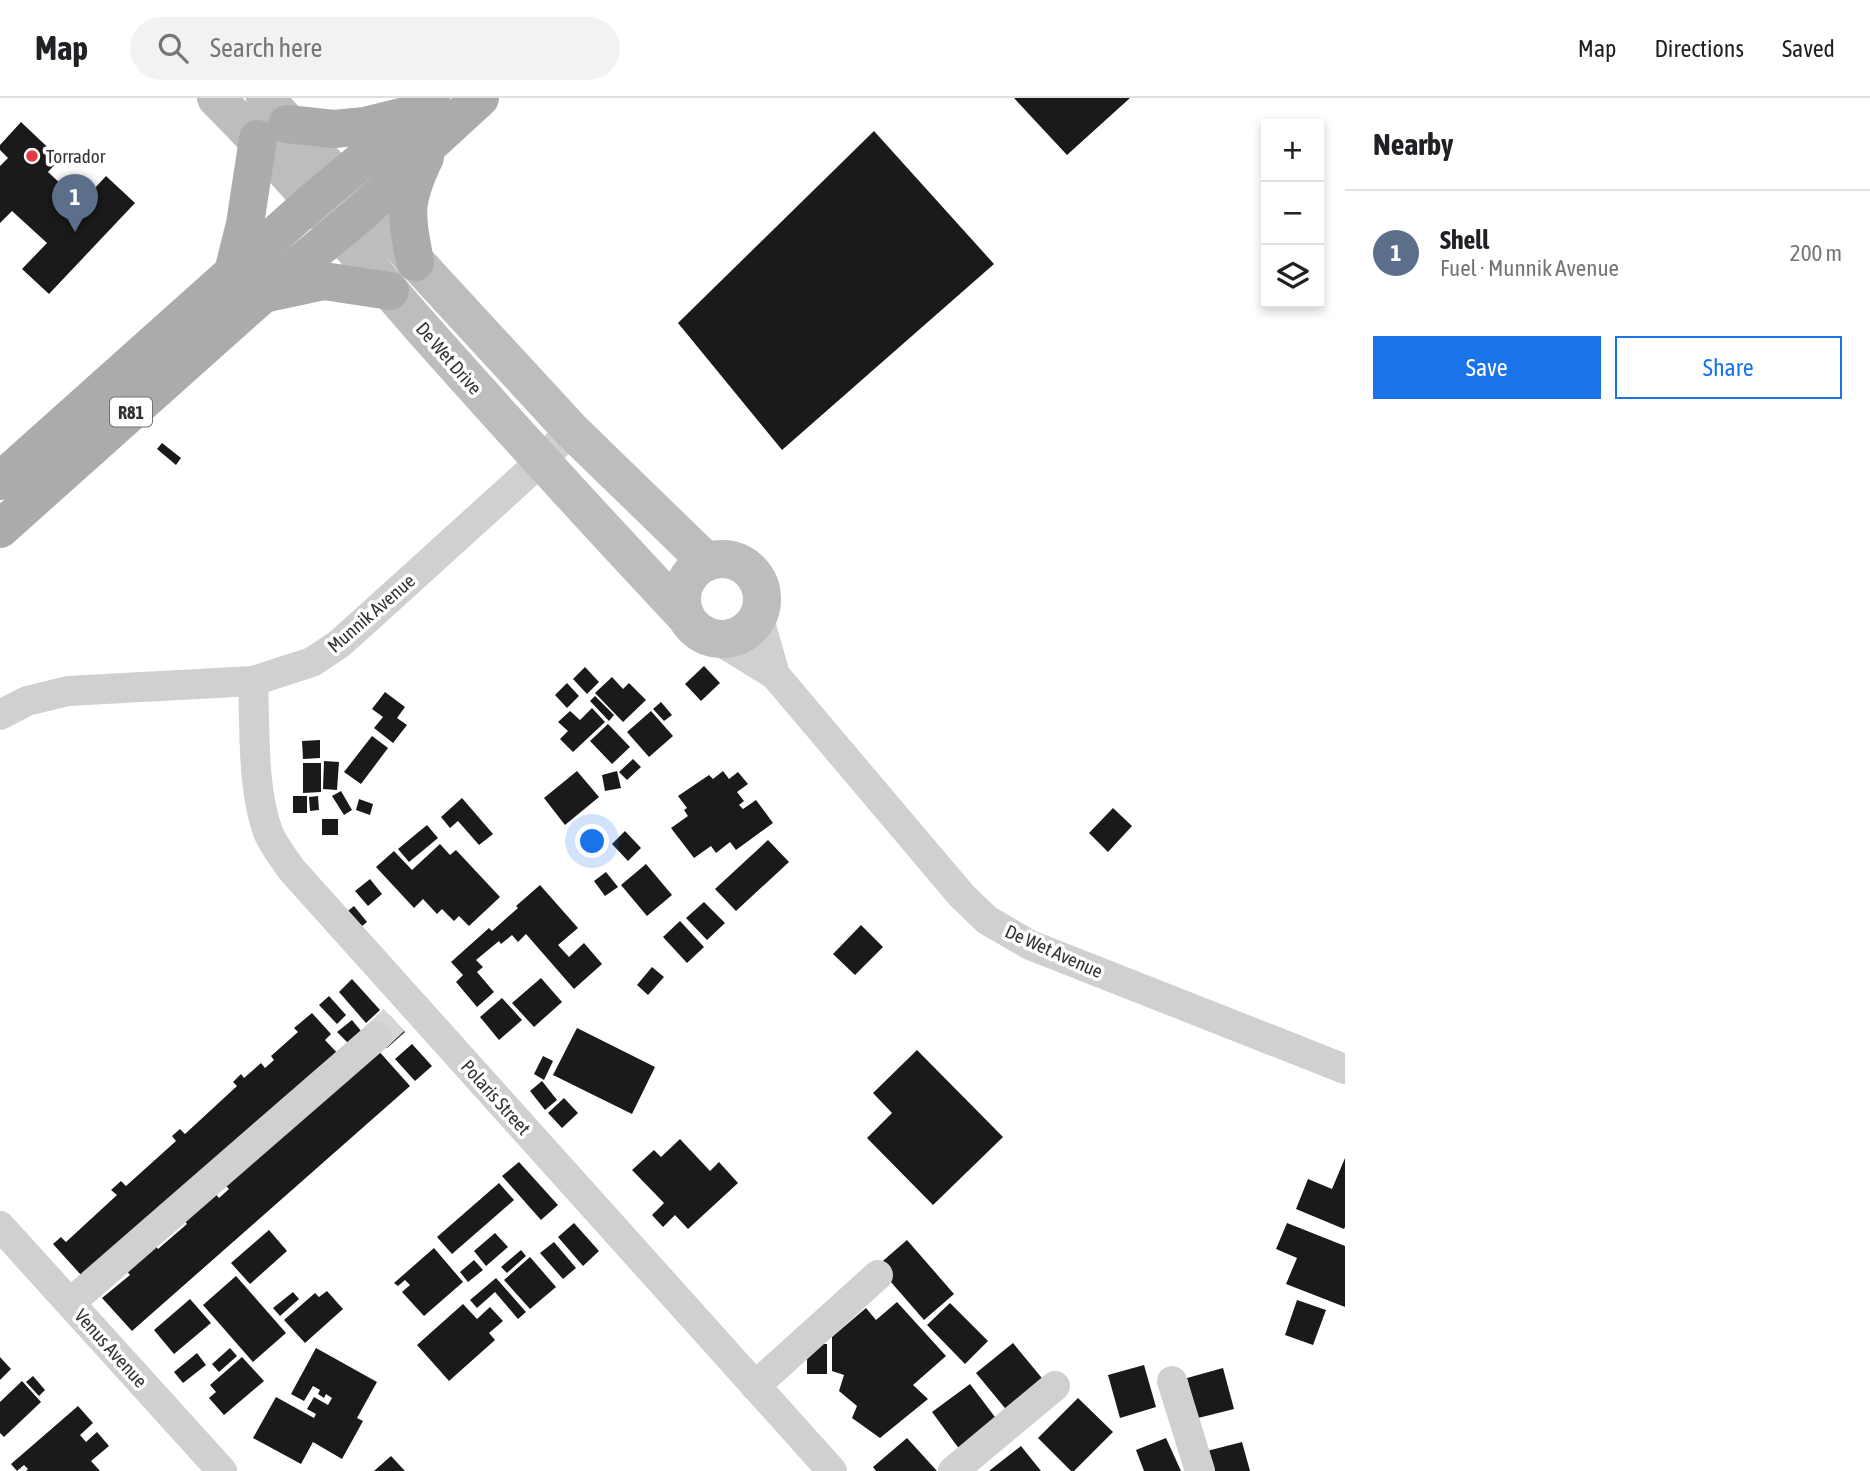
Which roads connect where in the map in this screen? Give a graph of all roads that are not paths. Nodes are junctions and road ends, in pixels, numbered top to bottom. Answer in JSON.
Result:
{"nodes":[{"id":1,"x":216,"y":98,"type":"edge"},
{"id":2,"x":480,"y":98,"type":"edge"},
{"id":3,"x":426,"y":118,"type":"edge"},
{"id":4,"x":270,"y":120,"type":"edge"},
{"id":5,"x":325,"y":190,"type":"junction"},
{"id":6,"x":352,"y":219,"type":"junction"},
{"id":7,"x":415,"y":262,"type":"junction"},
{"id":8,"x":248,"y":284,"type":"junction"},
{"id":9,"x":390,"y":291,"type":"junction"},
{"id":10,"x":571,"y":430,"type":"junction"},
{"id":11,"x":540,"y":462,"type":"junction"},
{"id":12,"x":0,"y":481,"type":"edge"},
{"id":13,"x":0,"y":528,"type":"edge"},
{"id":14,"x":707,"y":562,"type":"junction"},
{"id":15,"x":684,"y":615,"type":"junction"},
{"id":16,"x":758,"y":615,"type":"junction"},
{"id":17,"x":715,"y":638,"type":"junction"},
{"id":18,"x":775,"y":675,"type":"junction"},
{"id":19,"x":253,"y":681,"type":"junction"},
{"id":20,"x":0,"y":715,"type":"edge"},
{"id":21,"x":395,"y":1020,"type":"junction"},
{"id":22,"x":1345,"y":1069,"type":"edge"},
{"id":23,"x":0,"y":1226,"type":"edge"},
{"id":24,"x":878,"y":1275,"type":"dead end"},
{"id":25,"x":70,"y":1303,"type":"junction"},
{"id":26,"x":1172,"y":1381,"type":"dead end"},
{"id":27,"x":755,"y":1385,"type":"junction"},
{"id":28,"x":1055,"y":1386,"type":"dead end"},
{"id":29,"x":222,"y":1471,"type":"edge"},
{"id":30,"x":832,"y":1471,"type":"edge"},
{"id":31,"x":953,"y":1471,"type":"edge"},
{"id":32,"x":1200,"y":1471,"type":"edge"}],
"edges":[{"from":1,"to":4,"type":"street","name":"De Wet Drive"},
{"from":2,"to":3,"type":"main road","number":"R81"},
{"from":3,"to":4,"type":"main road"},
{"from":3,"to":5,"type":"main road","number":"R81"},
{"from":3,"to":6,"type":"main road","number":"R81"},
{"from":3,"to":7,"type":"main road"},
{"from":4,"to":5,"type":"street","name":"De Wet Drive"},
{"from":4,"to":8,"type":"main road"},
{"from":5,"to":6,"type":"street","name":"De Wet Drive"},
{"from":5,"to":8,"type":"main road","number":"R81"},
{"from":6,"to":7,"type":"street","name":"De Wet Drive"},
{"from":6,"to":8,"type":"main road","number":"R81"},
{"from":6,"to":9,"type":"street","name":"De Wet Drive"},
{"from":7,"to":10,"type":"street","name":"De Wet Drive"},
{"from":8,"to":9,"type":"main road"},
{"from":8,"to":12,"type":"main road","number":"R81"},
{"from":8,"to":13,"type":"main road","number":"R81"},
{"from":9,"to":11,"type":"street","name":"De Wet Drive"},
{"from":10,"to":11,"type":"street","name":"Munnik Avenue"},
{"from":10,"to":14,"type":"street","name":"De Wet Drive"},
{"from":11,"to":15,"type":"street","name":"De Wet Drive"},
{"from":11,"to":19,"type":"street","name":"Munnik Avenue"},
{"from":14,"to":15,"type":"street"},
{"from":14,"to":16,"type":"street"},
{"from":15,"to":17,"type":"street"},
{"from":16,"to":17,"type":"street"},
{"from":16,"to":18,"type":"street","name":"De Wet Avenue"},
{"from":17,"to":18,"type":"street","name":"De Wet Avenue"},
{"from":18,"to":22,"type":"street","name":"De Wet Avenue"},
{"from":19,"to":20,"type":"street","name":"Munnik Avenue"},
{"from":19,"to":21,"type":"street","name":"Polaris Street"},
{"from":21,"to":25,"type":"street"},
{"from":21,"to":27,"type":"street","name":"Polaris Street"},
{"from":23,"to":25,"type":"street","name":"Venus Avenue"},
{"from":24,"to":27,"type":"street"},
{"from":25,"to":29,"type":"street","name":"Venus Avenue"},
{"from":26,"to":32,"type":"street"},
{"from":27,"to":30,"type":"street","name":"Polaris Street"},
{"from":28,"to":31,"type":"street"}]}
